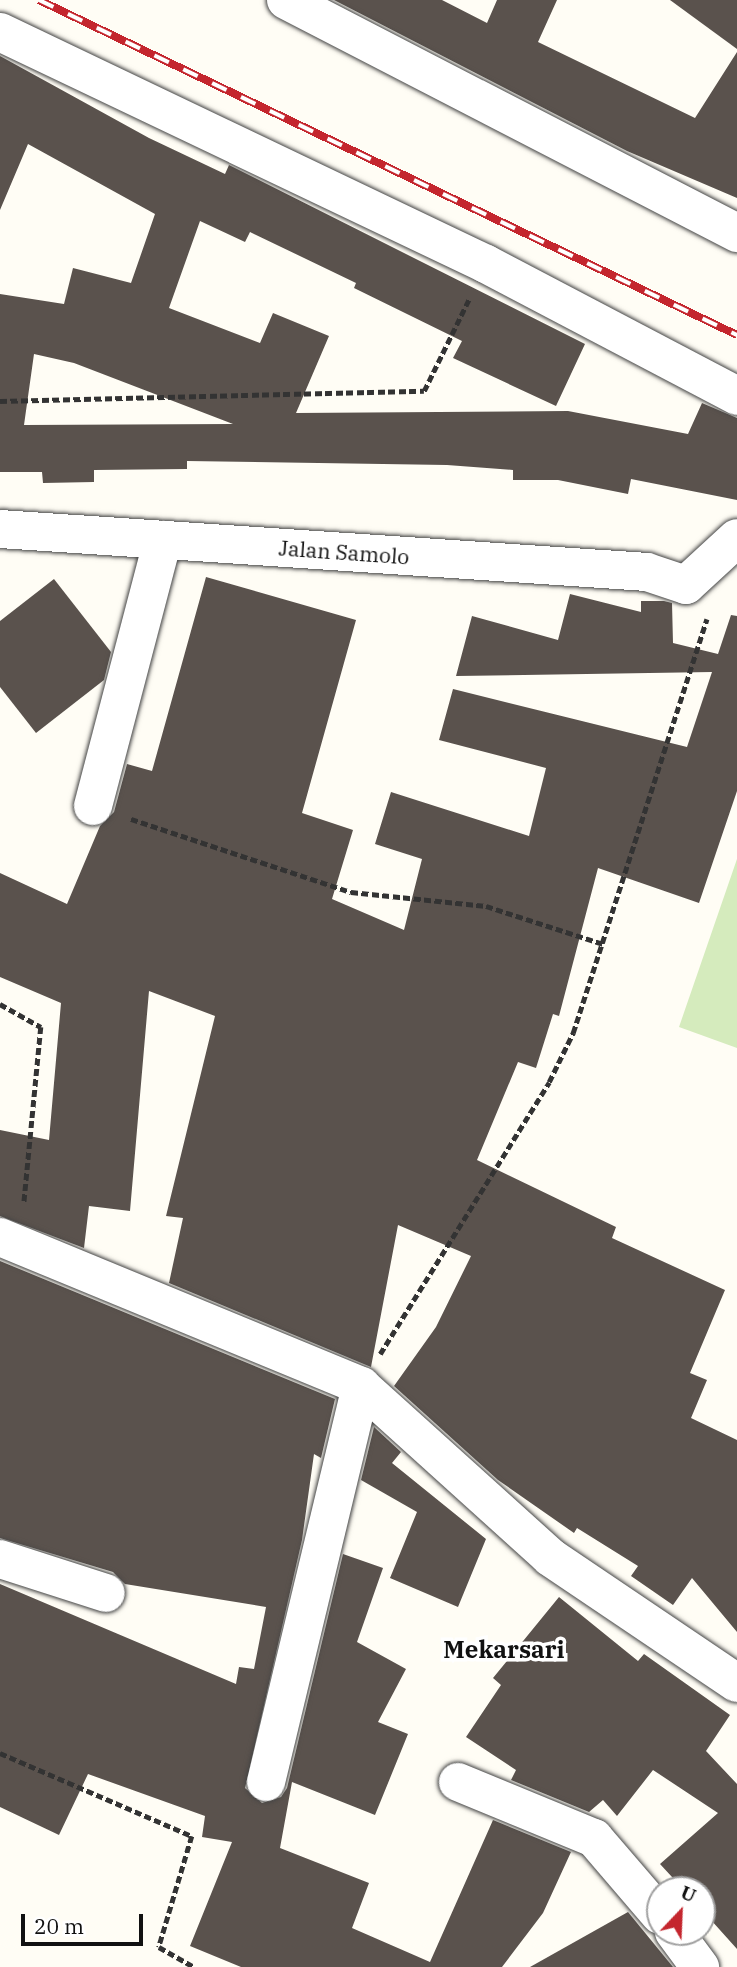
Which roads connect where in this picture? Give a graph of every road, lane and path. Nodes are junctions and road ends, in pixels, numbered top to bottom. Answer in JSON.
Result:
{"nodes":[{"id":1,"x":286,"y":0,"type":"edge"},
{"id":2,"x":0,"y":32,"type":"edge"},
{"id":3,"x":737,"y":233,"type":"edge"},
{"id":4,"x":486,"y":264,"type":"junction"},
{"id":5,"x":737,"y":396,"type":"edge"},
{"id":6,"x":0,"y":401,"type":"edge"},
{"id":7,"x":0,"y":529,"type":"edge"},
{"id":8,"x":737,"y":538,"type":"edge"},
{"id":9,"x":163,"y":540,"type":"junction"},
{"id":10,"x":686,"y":585,"type":"junction"},
{"id":11,"x":93,"y":806,"type":"joint"},
{"id":12,"x":603,"y":944,"type":"junction"},
{"id":13,"x":0,"y":1004,"type":"edge"},
{"id":14,"x":10,"y":1242,"type":"edge"},
{"id":15,"x":361,"y":1386,"type":"junction"},
{"id":16,"x":0,"y":1559,"type":"edge"},
{"id":17,"x":106,"y":1592,"type":"dead end"},
{"id":18,"x":737,"y":1683,"type":"edge"},
{"id":19,"x":0,"y":1753,"type":"edge"},
{"id":20,"x":266,"y":1782,"type":"dead end"},
{"id":21,"x":458,"y":1782,"type":"dead end"},
{"id":22,"x":646,"y":1899,"type":"edge"},
{"id":23,"x":684,"y":1946,"type":"edge"},
{"id":24,"x":194,"y":1967,"type":"edge"},
{"id":25,"x":700,"y":1967,"type":"edge"}],
"edges":[{"from":1,"to":3,"type":"street"},
{"from":2,"to":4,"type":"street"},
{"from":4,"to":5,"type":"street"},
{"from":4,"to":6,"type":"path"},
{"from":7,"to":9,"type":"street","name":"Jalan Samolo"},
{"from":8,"to":10,"type":"street"},
{"from":9,"to":10,"type":"street","name":"Jalan Samolo"},
{"from":9,"to":11,"type":"street"},
{"from":10,"to":12,"type":"path"},
{"from":11,"to":12,"type":"path"},
{"from":12,"to":15,"type":"path"},
{"from":13,"to":14,"type":"path"},
{"from":14,"to":15,"type":"street"},
{"from":15,"to":18,"type":"street"},
{"from":15,"to":20,"type":"street"},
{"from":16,"to":17,"type":"street"},
{"from":19,"to":24,"type":"path"},
{"from":21,"to":22,"type":"street"},
{"from":23,"to":25,"type":"street"}]}
